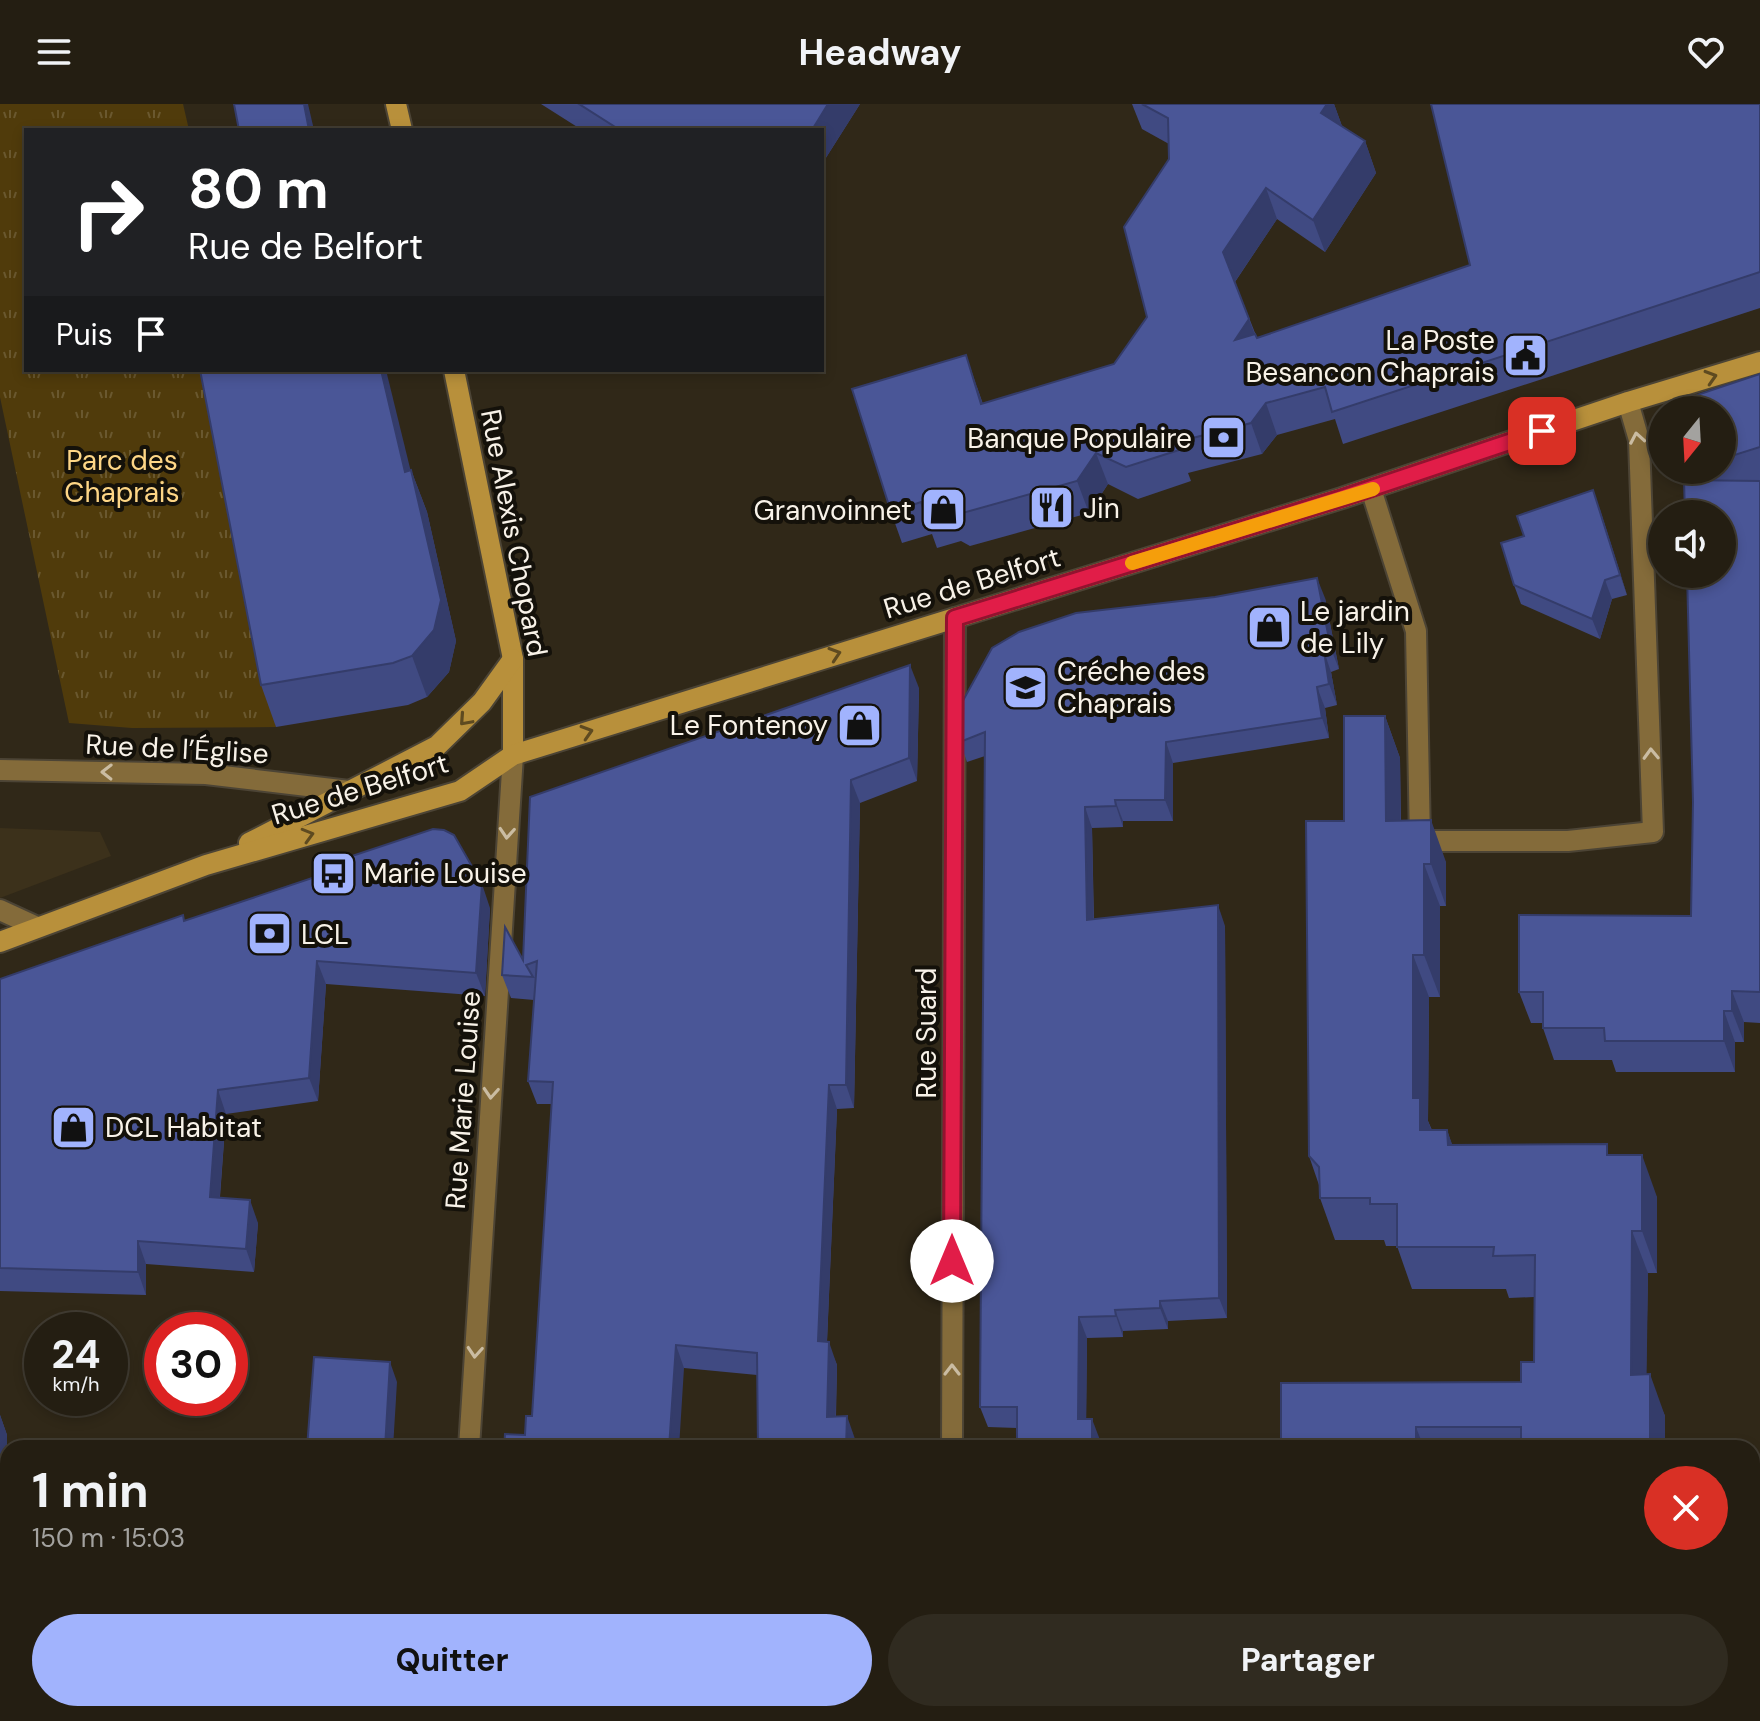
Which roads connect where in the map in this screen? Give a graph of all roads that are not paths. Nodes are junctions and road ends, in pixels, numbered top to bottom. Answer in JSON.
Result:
{"nodes":[{"id":1,"x":396,"y":104,"type":"edge"},
{"id":2,"x":402,"y":128,"type":"edge"},
{"id":3,"x":1760,"y":362,"type":"edge"},
{"id":4,"x":454,"y":372,"type":"edge"},
{"id":5,"x":1628,"y":402,"type":"junction"},
{"id":6,"x":1371,"y":489,"type":"junction"},
{"id":7,"x":955,"y":618,"type":"junction"},
{"id":8,"x":513,"y":659,"type":"junction"},
{"id":9,"x":513,"y":755,"type":"junction"},
{"id":10,"x":0,"y":770,"type":"edge"},
{"id":11,"x":349,"y":791,"type":"junction"},
{"id":12,"x":206,"y":865,"type":"junction"},
{"id":13,"x":0,"y":910,"type":"edge"},
{"id":14,"x":37,"y":927,"type":"junction"},
{"id":15,"x":0,"y":942,"type":"edge"},
{"id":16,"x":470,"y":1440,"type":"edge"},
{"id":17,"x":952,"y":1440,"type":"edge"}],
"edges":[{"from":1,"to":2,"type":"main road"},
{"from":5,"to":3,"type":"main road","name":"Rue de Belfort","one_way":true},
{"from":4,"to":8,"type":"main road","name":"Rue Alexis Chopard"},
{"from":5,"to":6,"type":"main road","name":"Rue de Belfort"},
{"from":6,"to":5,"type":"street","one_way":true},
{"from":6,"to":7,"type":"main road","name":"Rue de Belfort"},
{"from":9,"to":7,"type":"main road","name":"Rue de Belfort","one_way":true},
{"from":17,"to":7,"type":"street","name":"Rue Suard","one_way":true},
{"from":8,"to":9,"type":"main road","name":"Rue Alexis Chopard"},
{"from":8,"to":11,"type":"main road","name":"Rue de Belfort","one_way":true},
{"from":12,"to":9,"type":"main road","name":"Rue de Belfort","one_way":true},
{"from":9,"to":16,"type":"street","name":"Rue Marie Louise","one_way":true},
{"from":11,"to":10,"type":"street","name":"Rue de l’Église","one_way":true},
{"from":11,"to":12,"type":"main road","name":"Rue de Belfort"},
{"from":12,"to":14,"type":"main road","name":"Rue de Belfort"},
{"from":13,"to":14,"type":"street"},
{"from":14,"to":15,"type":"main road","name":"Rue de Belfort"}]}
